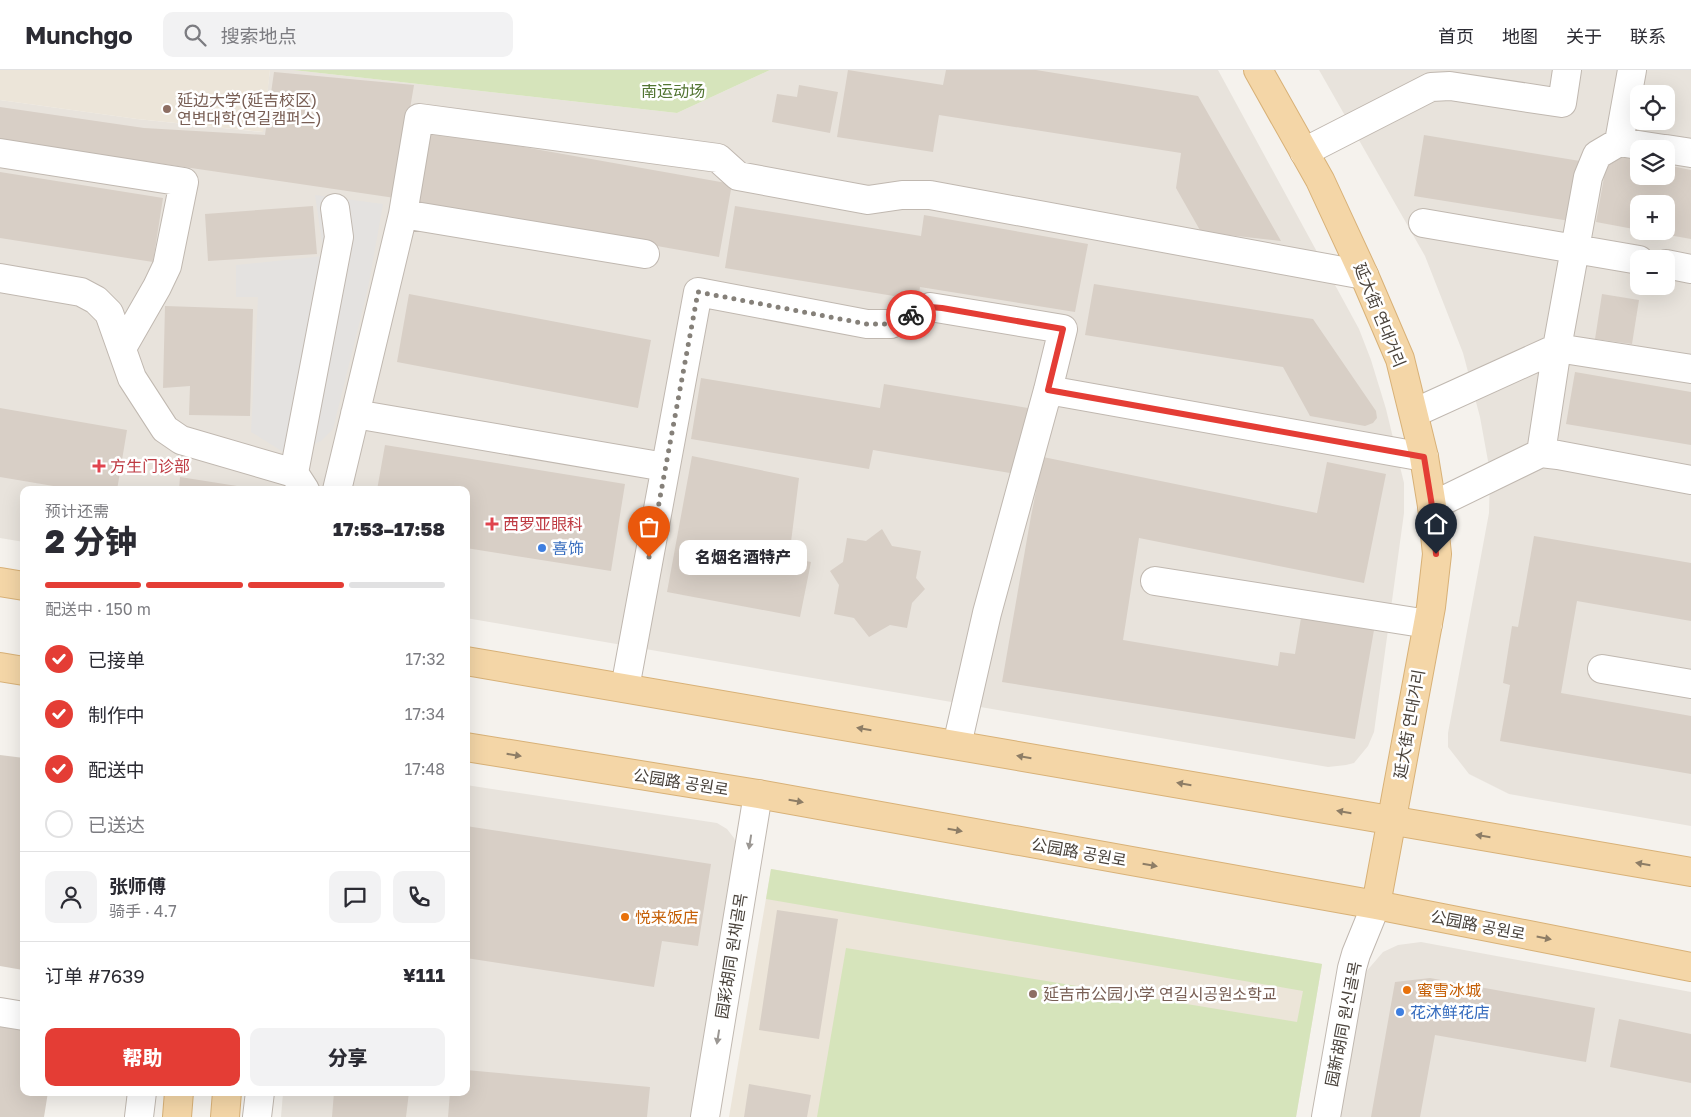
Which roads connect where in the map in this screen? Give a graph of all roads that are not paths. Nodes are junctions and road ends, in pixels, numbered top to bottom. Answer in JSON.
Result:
{"nodes":[{"id":1,"x":1258,"y":70,"type":"edge"},
{"id":2,"x":1567,"y":70,"type":"edge"},
{"id":3,"x":1632,"y":70,"type":"edge"},
{"id":4,"x":1438,"y":78,"type":"edge"},
{"id":5,"x":1619,"y":142,"type":"junction"},
{"id":6,"x":1630,"y":144,"type":"edge"},
{"id":7,"x":1675,"y":151,"type":"edge"},
{"id":8,"x":1304,"y":152,"type":"junction"},
{"id":9,"x":0,"y":153,"type":"edge"},
{"id":10,"x":1691,"y":153,"type":"edge"},
{"id":11,"x":335,"y":208,"type":"dead end"},
{"id":12,"x":404,"y":214,"type":"junction"},
{"id":13,"x":1423,"y":223,"type":"dead end"},
{"id":14,"x":1575,"y":249,"type":"junction"},
{"id":15,"x":645,"y":254,"type":"dead end"},
{"id":16,"x":1630,"y":258,"type":"edge"},
{"id":17,"x":1675,"y":265,"type":"edge"},
{"id":18,"x":1691,"y":268,"type":"edge"},
{"id":19,"x":1364,"y":275,"type":"junction"},
{"id":20,"x":0,"y":278,"type":"edge"},
{"id":21,"x":122,"y":348,"type":"junction"},
{"id":22,"x":1557,"y":348,"type":"junction"},
{"id":23,"x":1691,"y":369,"type":"edge"},
{"id":24,"x":1048,"y":390,"type":"junction"},
{"id":25,"x":1414,"y":413,"type":"junction"},
{"id":26,"x":355,"y":414,"type":"junction"},
{"id":27,"x":1540,"y":453,"type":"junction"},
{"id":28,"x":1424,"y":457,"type":"junction"},
{"id":29,"x":665,"y":467,"type":"junction"},
{"id":30,"x":1691,"y":480,"type":"edge"},
{"id":31,"x":299,"y":481,"type":"edge"},
{"id":32,"x":337,"y":486,"type":"edge"},
{"id":33,"x":1432,"y":506,"type":"junction"},
{"id":34,"x":1155,"y":581,"type":"dead end"},
{"id":35,"x":0,"y":582,"type":"edge"},
{"id":36,"x":20,"y":585,"type":"edge"},
{"id":37,"x":1428,"y":624,"type":"junction"},
{"id":38,"x":470,"y":662,"type":"edge"},
{"id":39,"x":0,"y":667,"type":"edge"},
{"id":40,"x":1602,"y":669,"type":"dead end"},
{"id":41,"x":20,"y":670,"type":"edge"},
{"id":42,"x":1691,"y":684,"type":"edge"},
{"id":43,"x":624,"y":688,"type":"junction"},
{"id":44,"x":956,"y":745,"type":"junction"},
{"id":45,"x":470,"y":748,"type":"edge"},
{"id":46,"x":758,"y":794,"type":"junction"},
{"id":47,"x":1392,"y":820,"type":"junction"},
{"id":48,"x":1691,"y":872,"type":"edge"},
{"id":49,"x":1376,"y":905,"type":"junction"},
{"id":50,"x":1691,"y":967,"type":"edge"},
{"id":51,"x":0,"y":1012,"type":"edge"},
{"id":52,"x":20,"y":1015,"type":"edge"},
{"id":53,"x":142,"y":1096,"type":"edge"},
{"id":54,"x":180,"y":1096,"type":"edge"},
{"id":55,"x":227,"y":1096,"type":"edge"},
{"id":56,"x":260,"y":1096,"type":"edge"},
{"id":57,"x":140,"y":1117,"type":"edge"},
{"id":58,"x":177,"y":1117,"type":"edge"},
{"id":59,"x":225,"y":1117,"type":"edge"},
{"id":60,"x":258,"y":1117,"type":"edge"},
{"id":61,"x":705,"y":1117,"type":"edge"},
{"id":62,"x":1326,"y":1117,"type":"edge"}],
"edges":[{"from":1,"to":8,"type":"main road","name":"延大街 연대거리"},
{"from":2,"to":4,"type":"street"},
{"from":3,"to":5,"type":"street"},
{"from":4,"to":8,"type":"street"},
{"from":5,"to":6,"type":"street"},
{"from":5,"to":14,"type":"street"},
{"from":7,"to":10,"type":"street"},
{"from":8,"to":19,"type":"main road","name":"延大街 연대거리"},
{"from":9,"to":21,"type":"street"},
{"from":11,"to":31,"type":"street"},
{"from":12,"to":15,"type":"street"},
{"from":12,"to":19,"type":"street"},
{"from":12,"to":26,"type":"street"},
{"from":13,"to":14,"type":"street"},
{"from":14,"to":16,"type":"street"},
{"from":14,"to":22,"type":"street"},
{"from":17,"to":18,"type":"street"},
{"from":19,"to":25,"type":"main road","name":"延大街 연대거리"},
{"from":20,"to":21,"type":"street"},
{"from":21,"to":31,"type":"street"},
{"from":22,"to":23,"type":"street"},
{"from":22,"to":25,"type":"street"},
{"from":22,"to":27,"type":"street"},
{"from":24,"to":28,"type":"street"},
{"from":24,"to":29,"type":"street"},
{"from":24,"to":44,"type":"street"},
{"from":25,"to":28,"type":"main road","name":"延大街 연대거리"},
{"from":26,"to":29,"type":"street"},
{"from":26,"to":32,"type":"street"},
{"from":27,"to":30,"type":"street"},
{"from":27,"to":33,"type":"street"},
{"from":28,"to":33,"type":"main road","name":"延大街 연대거리"},
{"from":29,"to":43,"type":"street"},
{"from":33,"to":37,"type":"main road","name":"延大街 연대거리"},
{"from":34,"to":37,"type":"street"},
{"from":35,"to":36,"type":"main road"},
{"from":37,"to":47,"type":"main road","name":"延大街 연대거리"},
{"from":38,"to":43,"type":"main road"},
{"from":39,"to":41,"type":"main road"},
{"from":40,"to":42,"type":"street"},
{"from":44,"to":43,"type":"main road","one_way":true},
{"from":47,"to":44,"type":"main road","one_way":true},
{"from":45,"to":46,"type":"main road","name":"公园路 공원로","one_way":true},
{"from":46,"to":49,"type":"main road","name":"公园路 공원로","one_way":true},
{"from":46,"to":61,"type":"street","name":"园彩胡同 원채골목","one_way":true},
{"from":48,"to":47,"type":"main road","one_way":true},
{"from":47,"to":49,"type":"main road","name":"延大街 연대거리"},
{"from":49,"to":50,"type":"main road","name":"公园路 공원로","one_way":true},
{"from":49,"to":62,"type":"street","name":"园新胡同 원신골목"},
{"from":51,"to":52,"type":"street"},
{"from":53,"to":57,"type":"street"},
{"from":54,"to":58,"type":"main road"},
{"from":55,"to":59,"type":"main road"},
{"from":56,"to":60,"type":"street"}]}
